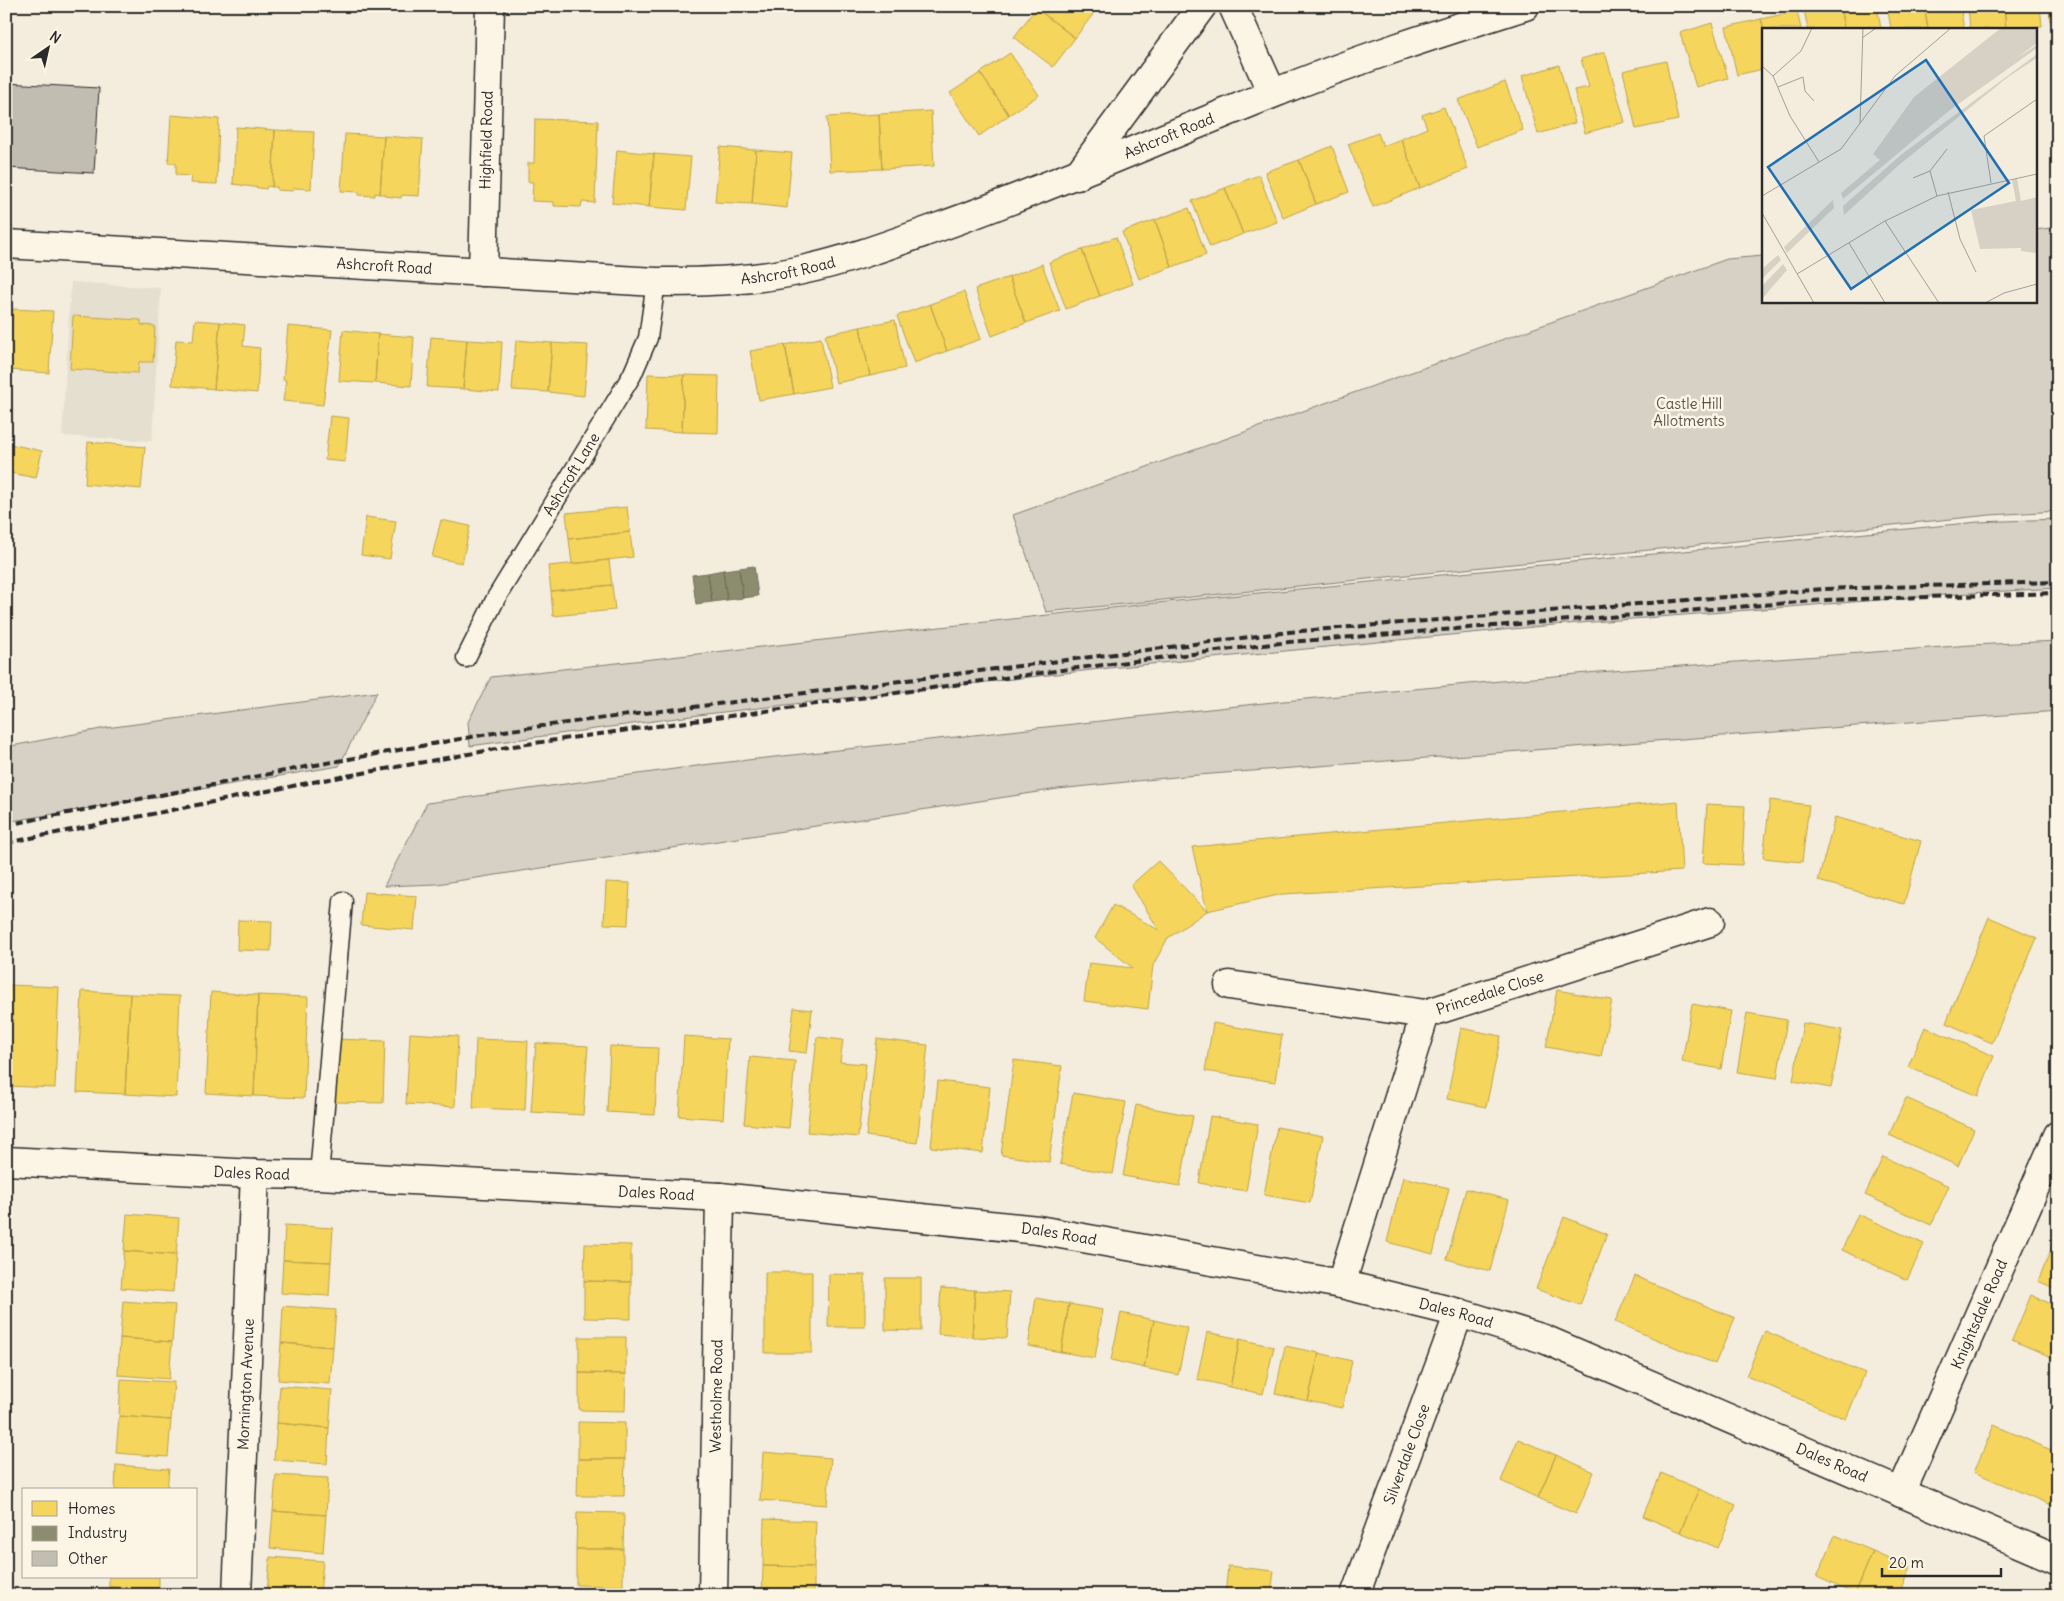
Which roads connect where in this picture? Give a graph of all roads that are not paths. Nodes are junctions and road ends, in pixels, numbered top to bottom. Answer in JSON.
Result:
{"nodes":[{"id":1,"x":490,"y":6,"type":"edge"},
{"id":2,"x":1202,"y":6,"type":"edge"},
{"id":3,"x":1233,"y":6,"type":"edge"},
{"id":4,"x":1524,"y":6,"type":"edge"},
{"id":5,"x":1272,"y":93,"type":"junction"},
{"id":6,"x":1077,"y":176,"type":"junction"},
{"id":7,"x":6,"y":244,"type":"edge"},
{"id":8,"x":483,"y":272,"type":"junction"},
{"id":9,"x":656,"y":282,"type":"junction"},
{"id":10,"x":466,"y":658,"type":"dead end"},
{"id":11,"x":343,"y":901,"type":"dead end"},
{"id":12,"x":1710,"y":922,"type":"dead end"},
{"id":13,"x":1229,"y":985,"type":"dead end"},
{"id":14,"x":1425,"y":1014,"type":"junction"},
{"id":15,"x":2058,"y":1135,"type":"edge"},
{"id":16,"x":6,"y":1161,"type":"edge"},
{"id":17,"x":256,"y":1174,"type":"junction"},
{"id":18,"x":319,"y":1174,"type":"junction"},
{"id":19,"x":720,"y":1197,"type":"junction"},
{"id":20,"x":1341,"y":1284,"type":"junction"},
{"id":21,"x":1459,"y":1313,"type":"junction"},
{"id":22,"x":1901,"y":1493,"type":"junction"},
{"id":23,"x":2058,"y":1560,"type":"edge"},
{"id":24,"x":237,"y":1595,"type":"edge"},
{"id":25,"x":713,"y":1595,"type":"edge"},
{"id":26,"x":1355,"y":1595,"type":"edge"}],
"edges":[{"from":1,"to":8,"type":"street","name":"Highfield Road"},
{"from":2,"to":6,"type":"street"},
{"from":3,"to":5,"type":"street"},
{"from":4,"to":5,"type":"street","name":"Ashcroft Road"},
{"from":5,"to":6,"type":"street","name":"Ashcroft Road"},
{"from":6,"to":9,"type":"street","name":"Ashcroft Road"},
{"from":7,"to":8,"type":"street","name":"Ashcroft Road"},
{"from":8,"to":9,"type":"street","name":"Ashcroft Road"},
{"from":9,"to":10,"type":"lane","name":"Ashcroft Lane"},
{"from":11,"to":18,"type":"lane"},
{"from":12,"to":14,"type":"street","name":"Princedale Close"},
{"from":13,"to":14,"type":"street"},
{"from":14,"to":20,"type":"street","name":"Princedale Close"},
{"from":15,"to":22,"type":"street","name":"Knightsdale Road"},
{"from":16,"to":17,"type":"street","name":"Dales Road"},
{"from":17,"to":18,"type":"street","name":"Dales Road"},
{"from":17,"to":24,"type":"street","name":"Mornington Avenue"},
{"from":18,"to":19,"type":"street","name":"Dales Road"},
{"from":19,"to":20,"type":"street","name":"Dales Road"},
{"from":19,"to":25,"type":"street","name":"Westholme Road"},
{"from":20,"to":21,"type":"street","name":"Dales Road"},
{"from":21,"to":22,"type":"street","name":"Dales Road"},
{"from":21,"to":26,"type":"street","name":"Silverdale Close"},
{"from":22,"to":23,"type":"street","name":"Dales Road"}]}
